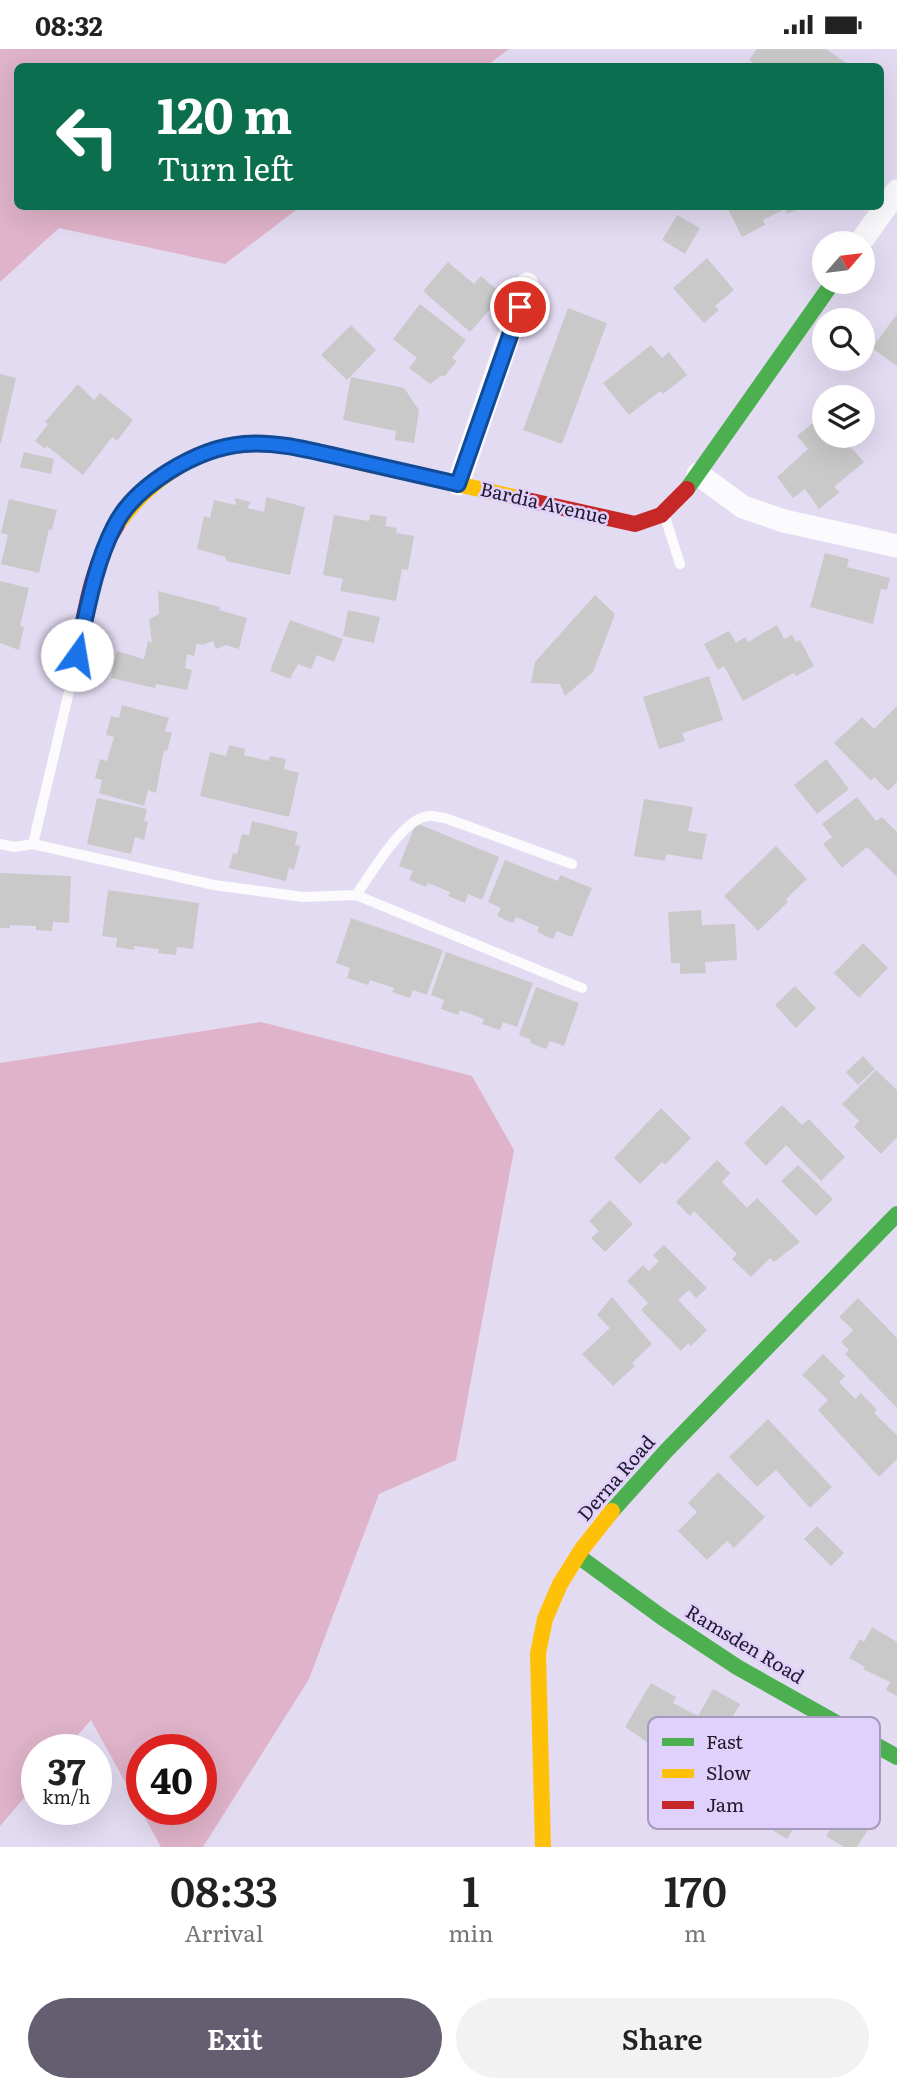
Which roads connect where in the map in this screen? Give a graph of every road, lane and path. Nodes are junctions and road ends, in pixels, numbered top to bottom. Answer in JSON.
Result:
{"nodes":[{"id":1,"x":897,"y":191,"type":"edge"},
{"id":2,"x":884,"y":209,"type":"edge"},
{"id":3,"x":883,"y":210,"type":"edge"},
{"id":4,"x":869,"y":231,"type":"edge"},
{"id":5,"x":527,"y":284,"type":"dead end"},
{"id":6,"x":825,"y":294,"type":"edge"},
{"id":7,"x":698,"y":474,"type":"junction"},
{"id":8,"x":458,"y":484,"type":"junction"},
{"id":9,"x":664,"y":514,"type":"junction"},
{"id":10,"x":897,"y":546,"type":"edge"},
{"id":11,"x":680,"y":564,"type":"dead end"},
{"id":12,"x":72,"y":678,"type":"joint"},
{"id":13,"x":33,"y":843,"type":"junction"},
{"id":14,"x":0,"y":844,"type":"edge"},
{"id":15,"x":572,"y":864,"type":"dead end"},
{"id":16,"x":356,"y":895,"type":"junction"},
{"id":17,"x":582,"y":988,"type":"dead end"},
{"id":18,"x":897,"y":1214,"type":"edge"},
{"id":19,"x":578,"y":1556,"type":"junction"},
{"id":20,"x":826,"y":1717,"type":"edge"},
{"id":21,"x":880,"y":1747,"type":"edge"},
{"id":22,"x":897,"y":1757,"type":"edge"},
{"id":23,"x":543,"y":1847,"type":"edge"}],
"edges":[{"from":1,"to":2,"type":"street"},
{"from":3,"to":4,"type":"street"},
{"from":5,"to":8,"type":"street"},
{"from":6,"to":7,"type":"street"},
{"from":7,"to":9,"type":"street"},
{"from":7,"to":10,"type":"street"},
{"from":8,"to":9,"type":"street","name":"Bardia Avenue"},
{"from":8,"to":12,"type":"street","name":"Bardia Avenue"},
{"from":9,"to":11,"type":"lane"},
{"from":12,"to":13,"type":"lane"},
{"from":13,"to":14,"type":"lane"},
{"from":13,"to":16,"type":"lane"},
{"from":15,"to":16,"type":"lane"},
{"from":16,"to":17,"type":"lane"},
{"from":18,"to":19,"type":"street","name":"Derna Road"},
{"from":19,"to":20,"type":"street","name":"Ramsden Road"},
{"from":19,"to":23,"type":"street","name":"Derna Road"},
{"from":21,"to":22,"type":"street","name":"Ramsden Road"}]}
